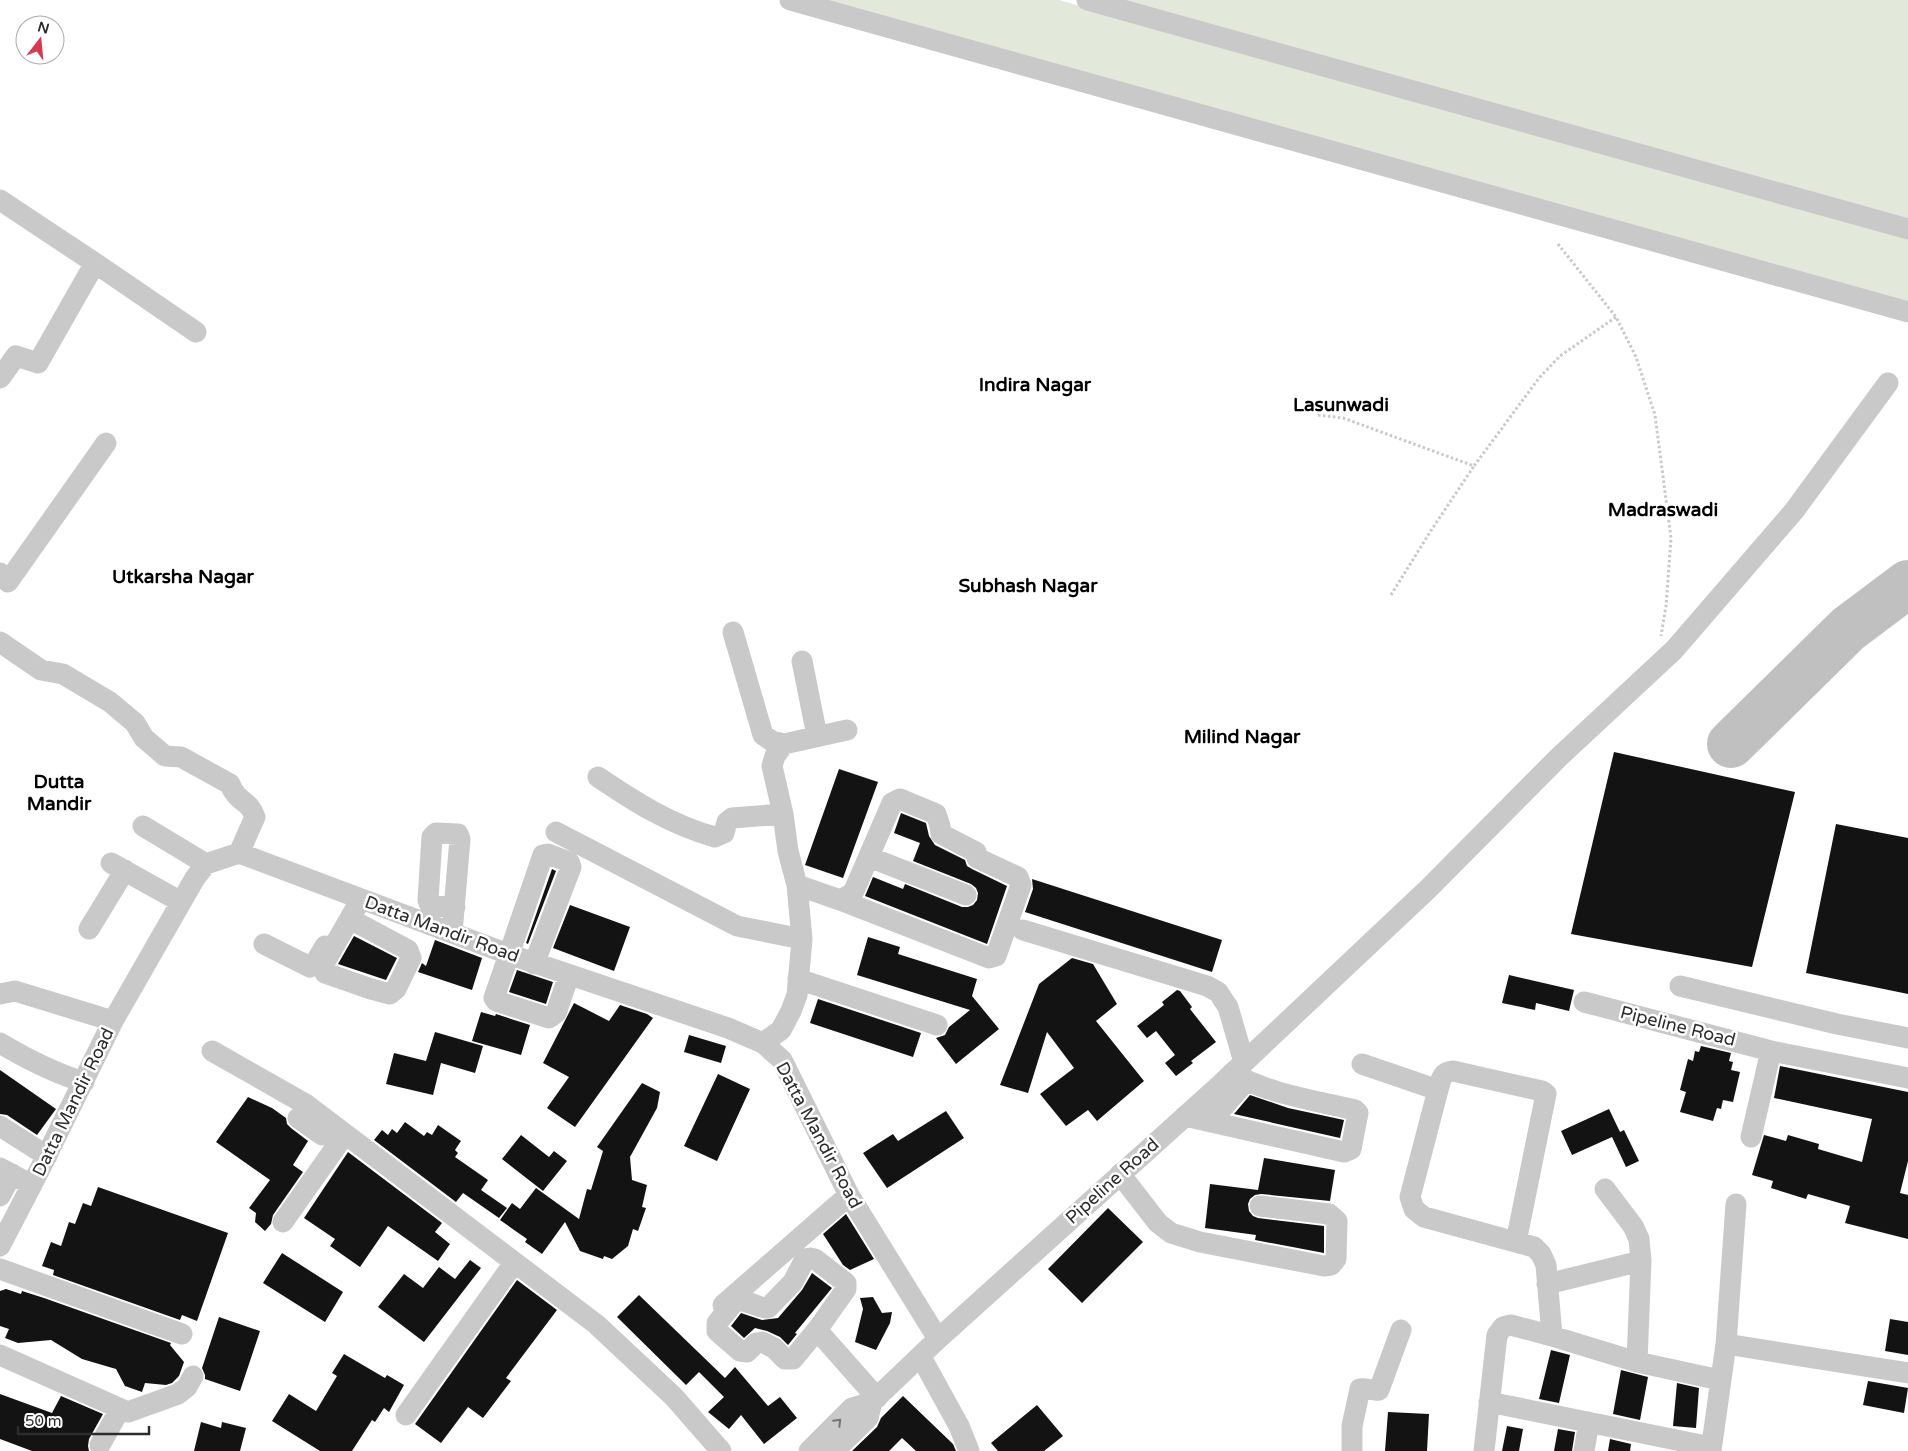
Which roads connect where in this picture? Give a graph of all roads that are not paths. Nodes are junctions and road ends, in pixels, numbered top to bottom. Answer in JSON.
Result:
{"nodes":[{"id":1,"x":790,"y":0,"type":"edge"},
{"id":2,"x":1087,"y":0,"type":"edge"},
{"id":3,"x":0,"y":200,"type":"edge"},
{"id":4,"x":1908,"y":229,"type":"edge"},
{"id":5,"x":95,"y":263,"type":"junction"},
{"id":6,"x":1908,"y":312,"type":"edge"},
{"id":7,"x":196,"y":332,"type":"dead end"},
{"id":8,"x":0,"y":378,"type":"edge"},
{"id":9,"x":1888,"y":383,"type":"dead end"},
{"id":10,"x":106,"y":443,"type":"dead end"},
{"id":11,"x":3,"y":583,"type":"edge"},
{"id":12,"x":733,"y":632,"type":"dead end"},
{"id":13,"x":0,"y":642,"type":"edge"},
{"id":14,"x":802,"y":661,"type":"dead end"},
{"id":15,"x":846,"y":730,"type":"dead end"},
{"id":16,"x":817,"y":736,"type":"junction"},
{"id":17,"x":784,"y":744,"type":"junction"},
{"id":18,"x":598,"y":777,"type":"dead end"},
{"id":19,"x":783,"y":814,"type":"junction"},
{"id":20,"x":143,"y":826,"type":"dead end"},
{"id":21,"x":556,"y":832,"type":"dead end"},
{"id":22,"x":239,"y":853,"type":"junction"},
{"id":23,"x":869,"y":858,"type":"junction"},
{"id":24,"x":206,"y":864,"type":"junction"},
{"id":25,"x":797,"y":885,"type":"junction"},
{"id":26,"x":966,"y":895,"type":"dead end"},
{"id":27,"x":358,"y":898,"type":"junction"},
{"id":28,"x":840,"y":900,"type":"junction"},
{"id":29,"x":181,"y":902,"type":"junction"},
{"id":30,"x":455,"y":907,"type":"dead end"},
{"id":31,"x":350,"y":919,"type":"dead end"},
{"id":32,"x":89,"y":928,"type":"dead end"},
{"id":33,"x":1022,"y":930,"type":"dead end"},
{"id":34,"x":452,"y":933,"type":"junction"},
{"id":35,"x":802,"y":939,"type":"junction"},
{"id":36,"x":264,"y":944,"type":"dead end"},
{"id":37,"x":510,"y":947,"type":"junction"},
{"id":38,"x":537,"y":957,"type":"junction"},
{"id":39,"x":569,"y":975,"type":"junction"},
{"id":40,"x":798,"y":979,"type":"junction"},
{"id":41,"x":1680,"y":986,"type":"dead end"},
{"id":42,"x":0,"y":994,"type":"edge"},
{"id":43,"x":1584,"y":1002,"type":"dead end"},
{"id":44,"x":113,"y":1021,"type":"junction"},
{"id":45,"x":937,"y":1025,"type":"dead end"},
{"id":46,"x":1908,"y":1038,"type":"edge"},
{"id":47,"x":764,"y":1043,"type":"junction"},
{"id":48,"x":0,"y":1044,"type":"edge"},
{"id":49,"x":1771,"y":1050,"type":"junction"},
{"id":50,"x":212,"y":1051,"type":"dead end"},
{"id":51,"x":1362,"y":1064,"type":"dead end"},
{"id":52,"x":1236,"y":1078,"type":"junction"},
{"id":53,"x":1908,"y":1078,"type":"edge"},
{"id":54,"x":84,"y":1082,"type":"junction"},
{"id":55,"x":1438,"y":1090,"type":"junction"},
{"id":56,"x":1185,"y":1116,"type":"junction"},
{"id":57,"x":1210,"y":1122,"type":"junction"},
{"id":58,"x":0,"y":1126,"type":"edge"},
{"id":59,"x":329,"y":1132,"type":"junction"},
{"id":60,"x":1751,"y":1137,"type":"dead end"},
{"id":61,"x":47,"y":1156,"type":"junction"},
{"id":62,"x":6,"y":1171,"type":"edge"},
{"id":63,"x":1120,"y":1174,"type":"junction"},
{"id":64,"x":32,"y":1185,"type":"junction"},
{"id":65,"x":1605,"y":1189,"type":"dead end"},
{"id":66,"x":849,"y":1195,"type":"junction"},
{"id":67,"x":0,"y":1196,"type":"edge"},
{"id":68,"x":1736,"y":1204,"type":"dead end"},
{"id":69,"x":1260,"y":1206,"type":"dead end"},
{"id":70,"x":282,"y":1222,"type":"dead end"},
{"id":71,"x":3,"y":1233,"type":"edge"},
{"id":72,"x":1516,"y":1242,"type":"junction"},
{"id":73,"x":1641,"y":1261,"type":"junction"},
{"id":74,"x":514,"y":1263,"type":"junction"},
{"id":75,"x":0,"y":1269,"type":"edge"},
{"id":76,"x":1547,"y":1284,"type":"junction"},
{"id":77,"x":708,"y":1318,"type":"dead end"},
{"id":78,"x":817,"y":1330,"type":"junction"},
{"id":79,"x":1401,"y":1330,"type":"dead end"},
{"id":80,"x":182,"y":1334,"type":"dead end"},
{"id":81,"x":1552,"y":1336,"type":"junction"},
{"id":82,"x":938,"y":1339,"type":"junction"},
{"id":83,"x":1726,"y":1344,"type":"junction"},
{"id":84,"x":0,"y":1355,"type":"edge"},
{"id":85,"x":921,"y":1357,"type":"junction"},
{"id":86,"x":1637,"y":1362,"type":"junction"},
{"id":87,"x":1908,"y":1373,"type":"edge"},
{"id":88,"x":193,"y":1376,"type":"dead end"},
{"id":89,"x":1720,"y":1380,"type":"junction"},
{"id":90,"x":875,"y":1400,"type":"junction"},
{"id":91,"x":1489,"y":1402,"type":"junction"},
{"id":92,"x":120,"y":1409,"type":"junction"},
{"id":93,"x":406,"y":1415,"type":"dead end"},
{"id":94,"x":1589,"y":1422,"type":"junction"},
{"id":95,"x":100,"y":1445,"type":"dead end"},
{"id":96,"x":1711,"y":1449,"type":"edge"},
{"id":97,"x":721,"y":1451,"type":"edge"},
{"id":98,"x":809,"y":1451,"type":"edge"},
{"id":99,"x":834,"y":1451,"type":"edge"},
{"id":100,"x":969,"y":1451,"type":"edge"},
{"id":101,"x":1352,"y":1451,"type":"edge"},
{"id":102,"x":1484,"y":1451,"type":"edge"},
{"id":103,"x":1584,"y":1451,"type":"edge"}],
"edges":[{"from":1,"to":6,"type":"street"},
{"from":2,"to":4,"type":"street"},
{"from":3,"to":5,"type":"street"},
{"from":5,"to":7,"type":"street"},
{"from":5,"to":8,"type":"street"},
{"from":9,"to":52,"type":"street","name":"Pipeline Road"},
{"from":10,"to":11,"type":"street"},
{"from":12,"to":17,"type":"street"},
{"from":13,"to":22,"type":"street"},
{"from":14,"to":16,"type":"street"},
{"from":15,"to":16,"type":"street"},
{"from":16,"to":17,"type":"street"},
{"from":17,"to":19,"type":"street"},
{"from":18,"to":19,"type":"street"},
{"from":19,"to":25,"type":"street"},
{"from":20,"to":24,"type":"street"},
{"from":21,"to":35,"type":"street"},
{"from":22,"to":24,"type":"street"},
{"from":22,"to":27,"type":"street","name":"Datta Mandir Road"},
{"from":23,"to":26,"type":"street"},
{"from":23,"to":28,"type":"street"},
{"from":23,"to":28,"type":"street"},
{"from":24,"to":29,"type":"street","name":"Datta Mandir Road"},
{"from":25,"to":28,"type":"street"},
{"from":25,"to":35,"type":"street"},
{"from":27,"to":31,"type":"street"},
{"from":27,"to":34,"type":"street","name":"Datta Mandir Road"},
{"from":27,"to":36,"type":"street"},
{"from":29,"to":32,"type":"street"},
{"from":29,"to":44,"type":"street","name":"Datta Mandir Road"},
{"from":30,"to":34,"type":"street"},
{"from":33,"to":52,"type":"street"},
{"from":34,"to":37,"type":"street","name":"Datta Mandir Road"},
{"from":35,"to":40,"type":"street"},
{"from":37,"to":38,"type":"street","name":"Datta Mandir Road"},
{"from":37,"to":38,"type":"street"},
{"from":37,"to":39,"type":"street"},
{"from":38,"to":39,"type":"street","name":"Datta Mandir Road"},
{"from":39,"to":47,"type":"street","name":"Datta Mandir Road"},
{"from":40,"to":45,"type":"street"},
{"from":40,"to":47,"type":"street"},
{"from":41,"to":46,"type":"street"},
{"from":42,"to":44,"type":"street"},
{"from":43,"to":49,"type":"street","name":"Pipeline Road"},
{"from":44,"to":54,"type":"street","name":"Datta Mandir Road"},
{"from":47,"to":66,"type":"street","name":"Datta Mandir Road"},
{"from":48,"to":54,"type":"street"},
{"from":49,"to":53,"type":"street","name":"Pipeline Road"},
{"from":49,"to":60,"type":"street"},
{"from":50,"to":59,"type":"street"},
{"from":51,"to":55,"type":"street"},
{"from":52,"to":56,"type":"street","name":"Pipeline Road"},
{"from":52,"to":57,"type":"street"},
{"from":52,"to":57,"type":"street"},
{"from":54,"to":61,"type":"street","name":"Datta Mandir Road"},
{"from":55,"to":72,"type":"street"},
{"from":55,"to":72,"type":"street"},
{"from":56,"to":57,"type":"street"},
{"from":56,"to":63,"type":"street","name":"Pipeline Road"},
{"from":58,"to":61,"type":"street"},
{"from":59,"to":70,"type":"street"},
{"from":59,"to":74,"type":"street"},
{"from":61,"to":64,"type":"street","name":"Datta Mandir Road"},
{"from":62,"to":64,"type":"street"},
{"from":62,"to":67,"type":"street"},
{"from":63,"to":69,"type":"street"},
{"from":63,"to":82,"type":"street","name":"Pipeline Road"},
{"from":64,"to":71,"type":"street","name":"Datta Mandir Road"},
{"from":65,"to":73,"type":"street"},
{"from":66,"to":77,"type":"street"},
{"from":66,"to":82,"type":"street","name":"Datta Mandir Road"},
{"from":68,"to":83,"type":"street"},
{"from":72,"to":76,"type":"street"},
{"from":73,"to":76,"type":"street"},
{"from":73,"to":86,"type":"street"},
{"from":74,"to":93,"type":"street"},
{"from":74,"to":97,"type":"street"},
{"from":75,"to":80,"type":"street"},
{"from":76,"to":81,"type":"street"},
{"from":78,"to":78,"type":"street"},
{"from":78,"to":90,"type":"street"},
{"from":79,"to":101,"type":"street"},
{"from":81,"to":86,"type":"street"},
{"from":81,"to":91,"type":"street"},
{"from":82,"to":85,"type":"street","name":"Pipeline Road"},
{"from":83,"to":87,"type":"street"},
{"from":83,"to":89,"type":"street"},
{"from":84,"to":92,"type":"street"},
{"from":85,"to":90,"type":"street","name":"Pipeline Road"},
{"from":85,"to":100,"type":"street"},
{"from":86,"to":89,"type":"street"},
{"from":88,"to":92,"type":"street"},
{"from":89,"to":96,"type":"street"},
{"from":98,"to":90,"type":"street","name":"Pipeline Road","one_way":true},
{"from":90,"to":99,"type":"street","name":"Pipeline Road"},
{"from":91,"to":94,"type":"street"},
{"from":91,"to":102,"type":"street"},
{"from":92,"to":95,"type":"street"},
{"from":94,"to":96,"type":"street"},
{"from":94,"to":103,"type":"street"}]}
